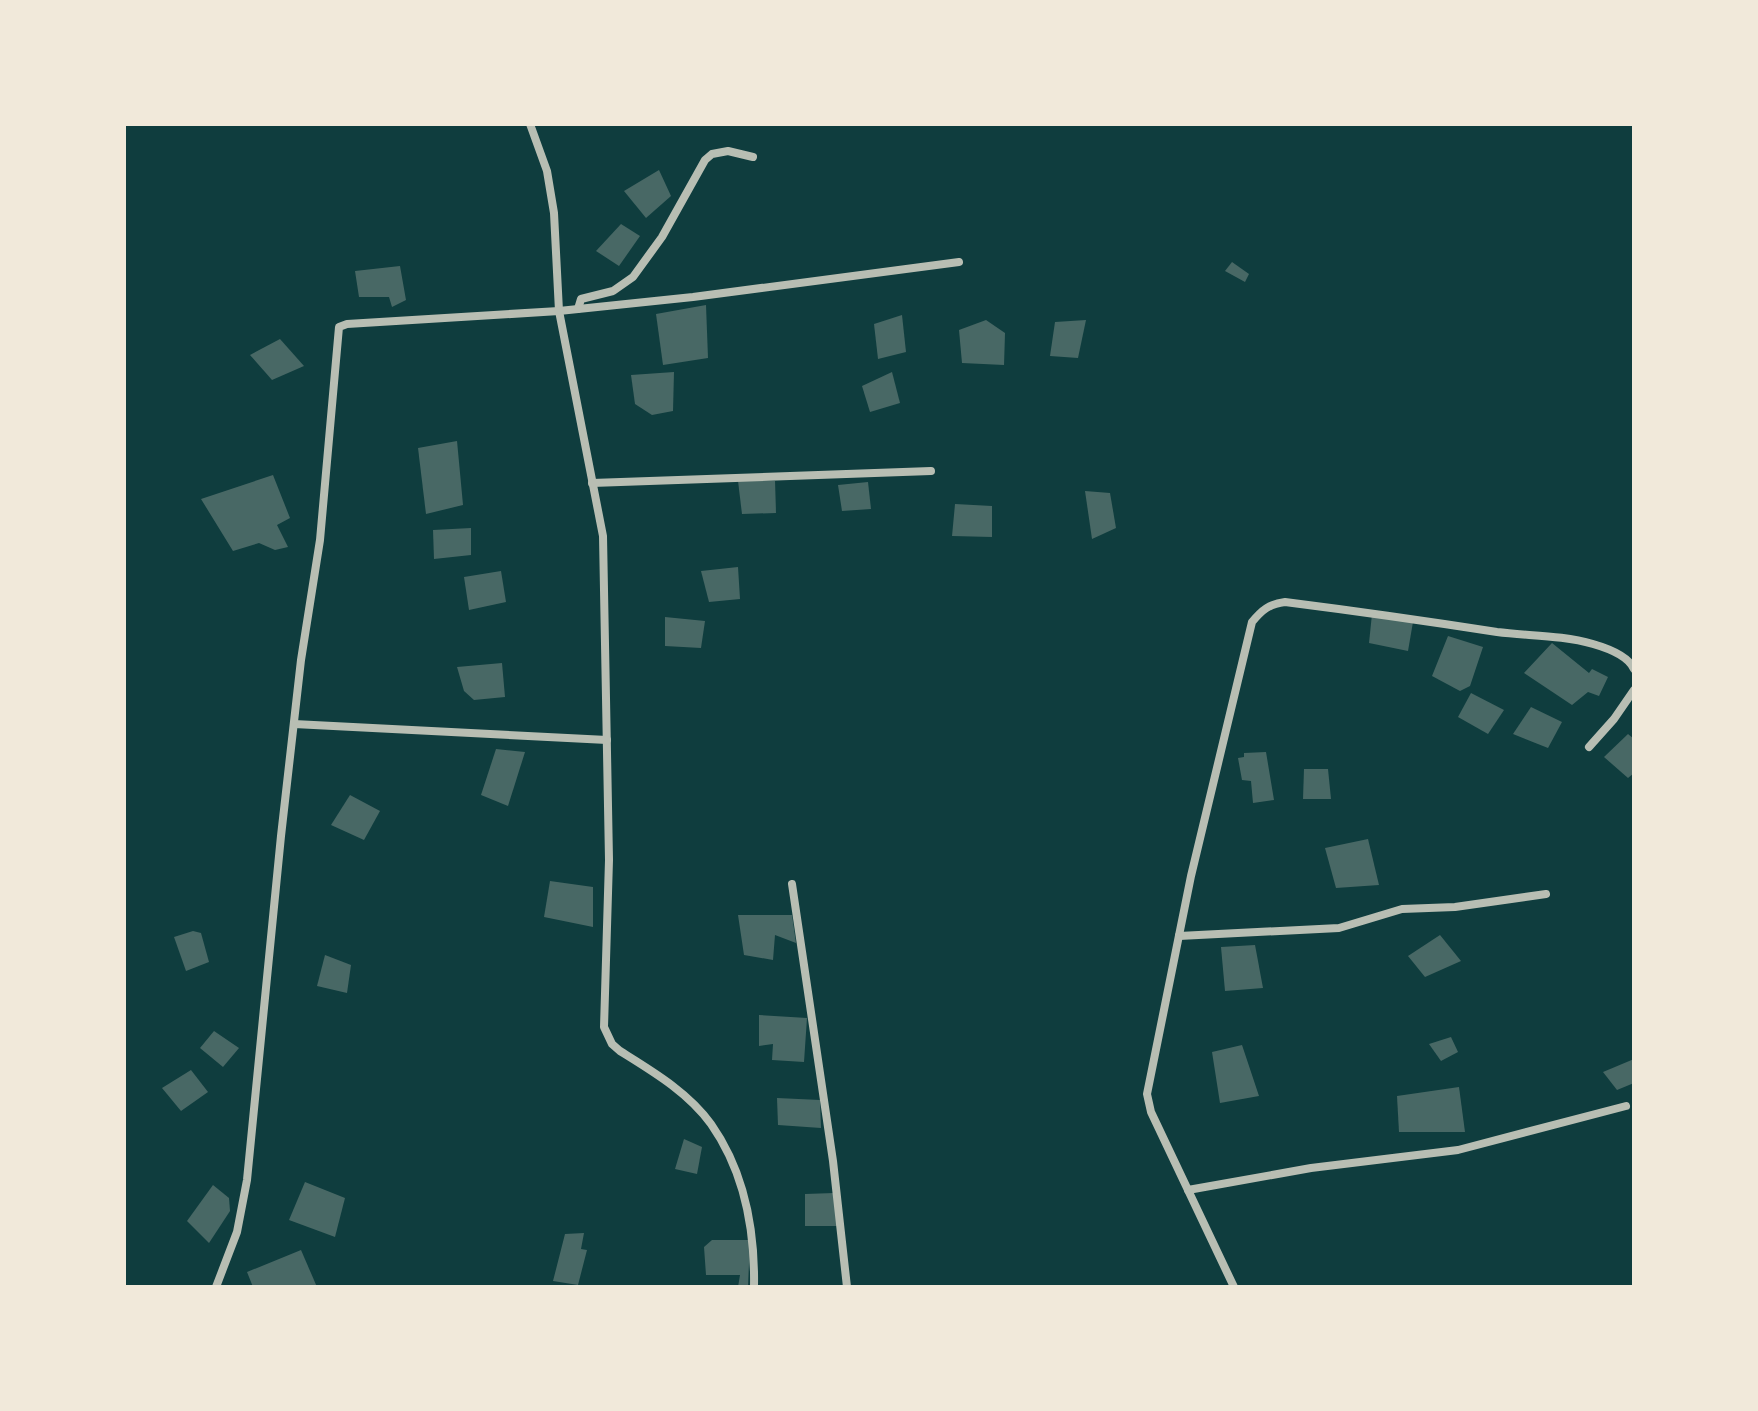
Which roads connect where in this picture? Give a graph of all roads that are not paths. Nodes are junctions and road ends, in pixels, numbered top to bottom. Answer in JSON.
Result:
{"nodes":[{"id":1,"x":530,"y":124,"type":"edge"},
{"id":2,"x":753,"y":157,"type":"dead end"},
{"id":3,"x":959,"y":262,"type":"dead end"},
{"id":4,"x":578,"y":309,"type":"junction"},
{"id":5,"x":559,"y":311,"type":"junction"},
{"id":6,"x":931,"y":471,"type":"dead end"},
{"id":7,"x":592,"y":483,"type":"junction"},
{"id":8,"x":1634,"y":669,"type":"edge"},
{"id":9,"x":1634,"y":690,"type":"edge"},
{"id":10,"x":294,"y":724,"type":"junction"},
{"id":11,"x":607,"y":740,"type":"junction"},
{"id":12,"x":1589,"y":747,"type":"dead end"},
{"id":13,"x":792,"y":884,"type":"dead end"},
{"id":14,"x":1546,"y":894,"type":"dead end"},
{"id":15,"x":1179,"y":936,"type":"junction"},
{"id":16,"x":1626,"y":1106,"type":"dead end"},
{"id":17,"x":1188,"y":1190,"type":"junction"},
{"id":18,"x":216,"y":1287,"type":"edge"},
{"id":19,"x":754,"y":1287,"type":"edge"},
{"id":20,"x":847,"y":1287,"type":"edge"},
{"id":21,"x":1234,"y":1287,"type":"edge"}],
"edges":[{"from":1,"to":5,"type":"street"},
{"from":2,"to":4,"type":"street"},
{"from":3,"to":4,"type":"street"},
{"from":4,"to":5,"type":"street"},
{"from":5,"to":7,"type":"street"},
{"from":5,"to":10,"type":"street"},
{"from":6,"to":7,"type":"street"},
{"from":7,"to":11,"type":"street"},
{"from":8,"to":15,"type":"street"},
{"from":9,"to":12,"type":"street"},
{"from":10,"to":11,"type":"street"},
{"from":10,"to":18,"type":"street"},
{"from":11,"to":19,"type":"street"},
{"from":13,"to":20,"type":"street"},
{"from":14,"to":15,"type":"street"},
{"from":15,"to":17,"type":"street"},
{"from":16,"to":17,"type":"street"},
{"from":17,"to":21,"type":"street"}]}
